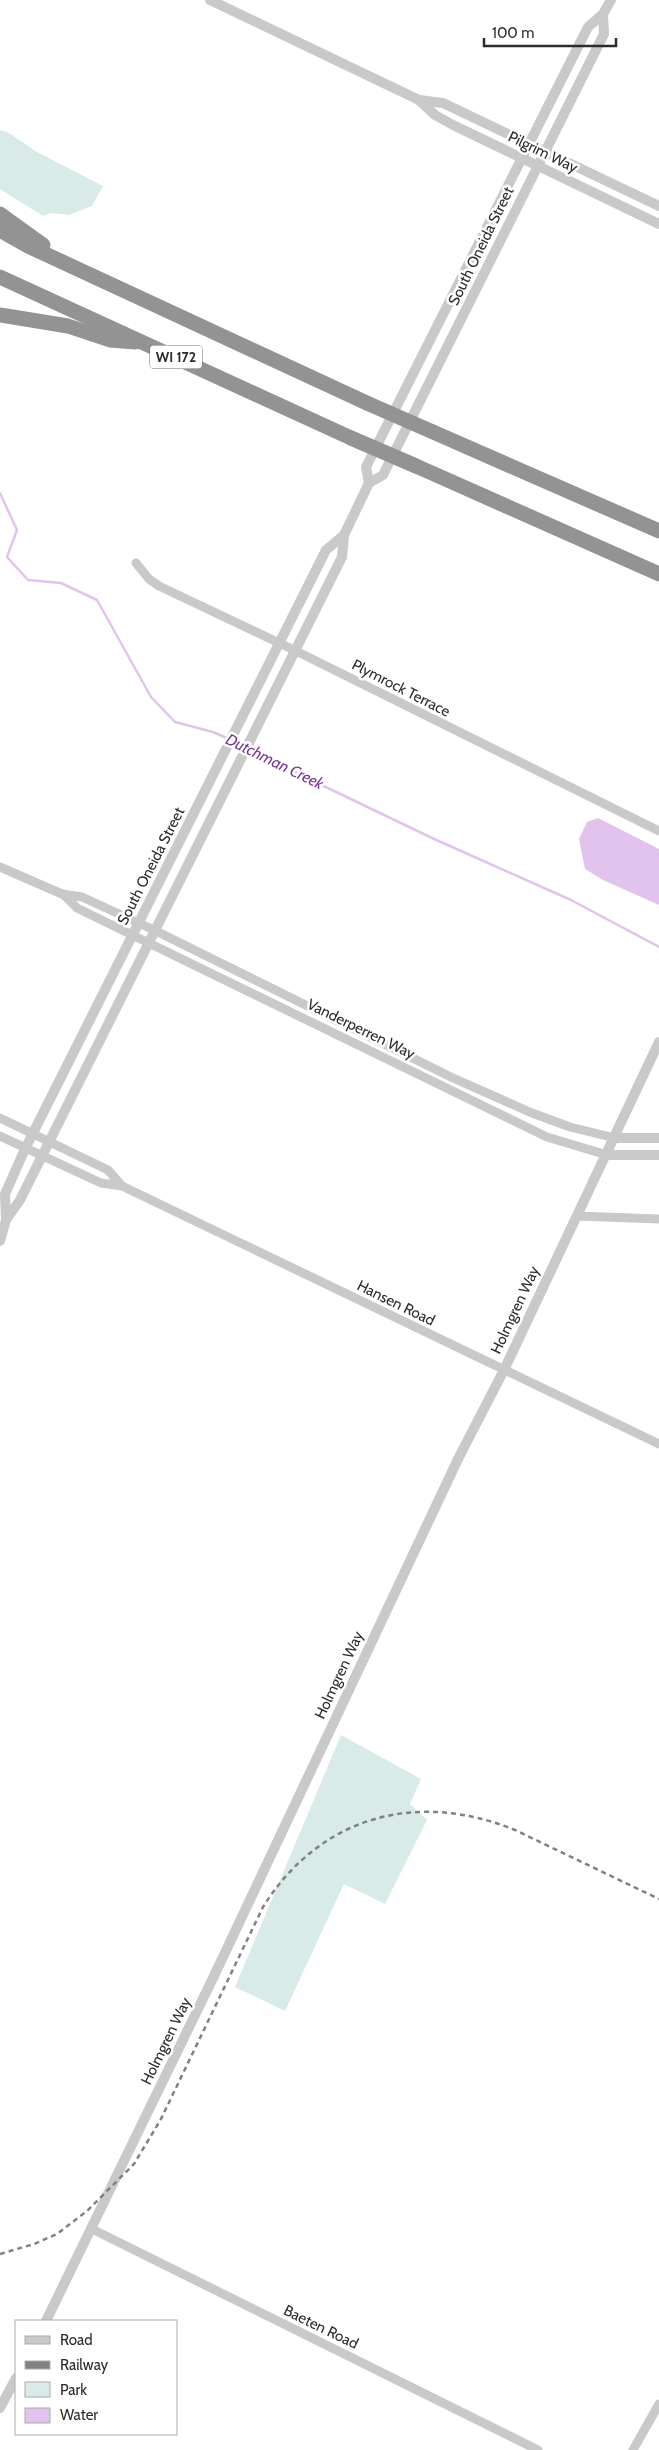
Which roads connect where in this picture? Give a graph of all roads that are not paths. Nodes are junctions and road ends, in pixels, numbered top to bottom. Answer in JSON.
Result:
{"nodes":[{"id":1,"x":210,"y":0,"type":"edge"},
{"id":2,"x":611,"y":0,"type":"edge"},
{"id":3,"x":604,"y":14,"type":"junction"},
{"id":4,"x":419,"y":100,"type":"junction"},
{"id":5,"x":529,"y":145,"type":"junction"},
{"id":6,"x":545,"y":152,"type":"junction"},
{"id":7,"x":523,"y":158,"type":"junction"},
{"id":8,"x":537,"y":166,"type":"junction"},
{"id":9,"x":659,"y":206,"type":"edge"},
{"id":10,"x":0,"y":214,"type":"edge"},
{"id":11,"x":659,"y":224,"type":"edge"},
{"id":12,"x":0,"y":230,"type":"edge"},
{"id":13,"x":64,"y":261,"type":"junction"},
{"id":14,"x":0,"y":277,"type":"edge"},
{"id":15,"x":0,"y":314,"type":"edge"},
{"id":16,"x":145,"y":342,"type":"junction"},
{"id":17,"x":369,"y":483,"type":"junction"},
{"id":18,"x":659,"y":531,"type":"edge"},
{"id":19,"x":344,"y":535,"type":"junction"},
{"id":20,"x":136,"y":563,"type":"dead end"},
{"id":21,"x":659,"y":574,"type":"edge"},
{"id":22,"x":280,"y":643,"type":"junction"},
{"id":23,"x":294,"y":650,"type":"junction"},
{"id":24,"x":659,"y":831,"type":"edge"},
{"id":25,"x":0,"y":867,"type":"edge"},
{"id":26,"x":62,"y":894,"type":"junction"},
{"id":27,"x":139,"y":924,"type":"junction"},
{"id":28,"x":154,"y":930,"type":"junction"},
{"id":29,"x":134,"y":935,"type":"junction"},
{"id":30,"x":148,"y":942,"type":"junction"},
{"id":31,"x":659,"y":1042,"type":"edge"},
{"id":32,"x":0,"y":1118,"type":"edge"},
{"id":33,"x":33,"y":1134,"type":"junction"},
{"id":34,"x":0,"y":1136,"type":"edge"},
{"id":35,"x":615,"y":1138,"type":"junction"},
{"id":36,"x":659,"y":1138,"type":"edge"},
{"id":37,"x":48,"y":1141,"type":"junction"},
{"id":38,"x":25,"y":1149,"type":"junction"},
{"id":39,"x":607,"y":1155,"type":"junction"},
{"id":40,"x":659,"y":1155,"type":"edge"},
{"id":41,"x":40,"y":1156,"type":"junction"},
{"id":42,"x":122,"y":1186,"type":"junction"},
{"id":43,"x":577,"y":1216,"type":"junction"},
{"id":44,"x":659,"y":1219,"type":"edge"},
{"id":45,"x":6,"y":1220,"type":"junction"},
{"id":46,"x":0,"y":1241,"type":"edge"},
{"id":47,"x":504,"y":1370,"type":"junction"},
{"id":48,"x":659,"y":1444,"type":"edge"},
{"id":49,"x":92,"y":2229,"type":"junction"},
{"id":50,"x":46,"y":2320,"type":"edge"},
{"id":51,"x":15,"y":2380,"type":"edge"},
{"id":52,"x":659,"y":2404,"type":"edge"},
{"id":53,"x":0,"y":2408,"type":"edge"},
{"id":54,"x":538,"y":2450,"type":"edge"},
{"id":55,"x":633,"y":2450,"type":"edge"}],
"edges":[{"from":1,"to":4,"type":"street","name":"Pilgrim Way"},
{"from":2,"to":3,"type":"street","name":"South Oneida Street"},
{"from":3,"to":5,"type":"street","name":"South Oneida Street"},
{"from":3,"to":6,"type":"street","name":"South Oneida Street"},
{"from":4,"to":5,"type":"street","name":"Pilgrim Way"},
{"from":4,"to":7,"type":"street","name":"Pilgrim Way"},
{"from":5,"to":6,"type":"street","name":"Pilgrim Way"},
{"from":5,"to":7,"type":"street","name":"South Oneida Street"},
{"from":6,"to":8,"type":"street","name":"South Oneida Street"},
{"from":6,"to":9,"type":"street","name":"Pilgrim Way"},
{"from":7,"to":8,"type":"street","name":"Pilgrim Way"},
{"from":7,"to":17,"type":"street","name":"South Oneida Street"},
{"from":8,"to":11,"type":"street","name":"Pilgrim Way"},
{"from":8,"to":17,"type":"street","name":"South Oneida Street"},
{"from":10,"to":13,"type":"highway"},
{"from":12,"to":13,"type":"highway","number":"WI 172"},
{"from":13,"to":18,"type":"highway","number":"WI 172","bridge":true},
{"from":14,"to":16,"type":"highway","number":"WI 172"},
{"from":15,"to":16,"type":"highway"},
{"from":16,"to":21,"type":"highway","number":"WI 172","bridge":true},
{"from":17,"to":19,"type":"street","name":"South Oneida Street"},
{"from":19,"to":22,"type":"street","name":"South Oneida Street"},
{"from":19,"to":23,"type":"street","name":"South Oneida Street"},
{"from":20,"to":22,"type":"street","name":"Plymrock Terrace"},
{"from":22,"to":23,"type":"street","name":"Plymrock Terrace"},
{"from":22,"to":27,"type":"street","name":"South Oneida Street"},
{"from":23,"to":24,"type":"street","name":"Plymrock Terrace"},
{"from":23,"to":28,"type":"street","name":"South Oneida Street"},
{"from":25,"to":26,"type":"street","name":"Vanderperren Way"},
{"from":26,"to":27,"type":"street","name":"Vanderperren Way"},
{"from":26,"to":29,"type":"street","name":"Vanderperren Way"},
{"from":27,"to":28,"type":"street","name":"Vanderperren Way"},
{"from":27,"to":29,"type":"street","name":"South Oneida Street"},
{"from":28,"to":30,"type":"street","name":"South Oneida Street"},
{"from":28,"to":35,"type":"street","name":"Vanderperren Way"},
{"from":29,"to":30,"type":"street","name":"Vanderperren Way"},
{"from":29,"to":33,"type":"street","name":"South Oneida Street"},
{"from":30,"to":37,"type":"street","name":"South Oneida Street"},
{"from":30,"to":39,"type":"street","name":"Vanderperren Way"},
{"from":31,"to":35,"type":"street","name":"Holmgren Way"},
{"from":32,"to":33,"type":"street","name":"Hansen Road"},
{"from":33,"to":37,"type":"street","name":"Hansen Road"},
{"from":33,"to":38,"type":"street","name":"South Oneida Street"},
{"from":34,"to":38,"type":"street","name":"Hansen Road"},
{"from":35,"to":36,"type":"street","name":"Vanderperren Way"},
{"from":35,"to":39,"type":"street","name":"Holmgren Way"},
{"from":37,"to":41,"type":"street","name":"South Oneida Street"},
{"from":37,"to":42,"type":"street","name":"Hansen Road"},
{"from":38,"to":41,"type":"street","name":"Hansen Road"},
{"from":38,"to":45,"type":"street","name":"South Oneida Street"},
{"from":39,"to":40,"type":"street","name":"Vanderperren Way"},
{"from":39,"to":43,"type":"street","name":"Holmgren Way"},
{"from":41,"to":42,"type":"street","name":"Hansen Road"},
{"from":41,"to":45,"type":"street","name":"South Oneida Street"},
{"from":42,"to":47,"type":"street","name":"Hansen Road"},
{"from":43,"to":44,"type":"street"},
{"from":43,"to":47,"type":"street","name":"Holmgren Way"},
{"from":45,"to":46,"type":"street","name":"South Oneida Street"},
{"from":47,"to":48,"type":"street","name":"Hansen Road"},
{"from":47,"to":49,"type":"street","name":"Holmgren Way"},
{"from":49,"to":50,"type":"street","name":"Holmgren Way"},
{"from":49,"to":54,"type":"street","name":"Baeten Road"},
{"from":51,"to":53,"type":"street"},
{"from":52,"to":55,"type":"street"}]}
